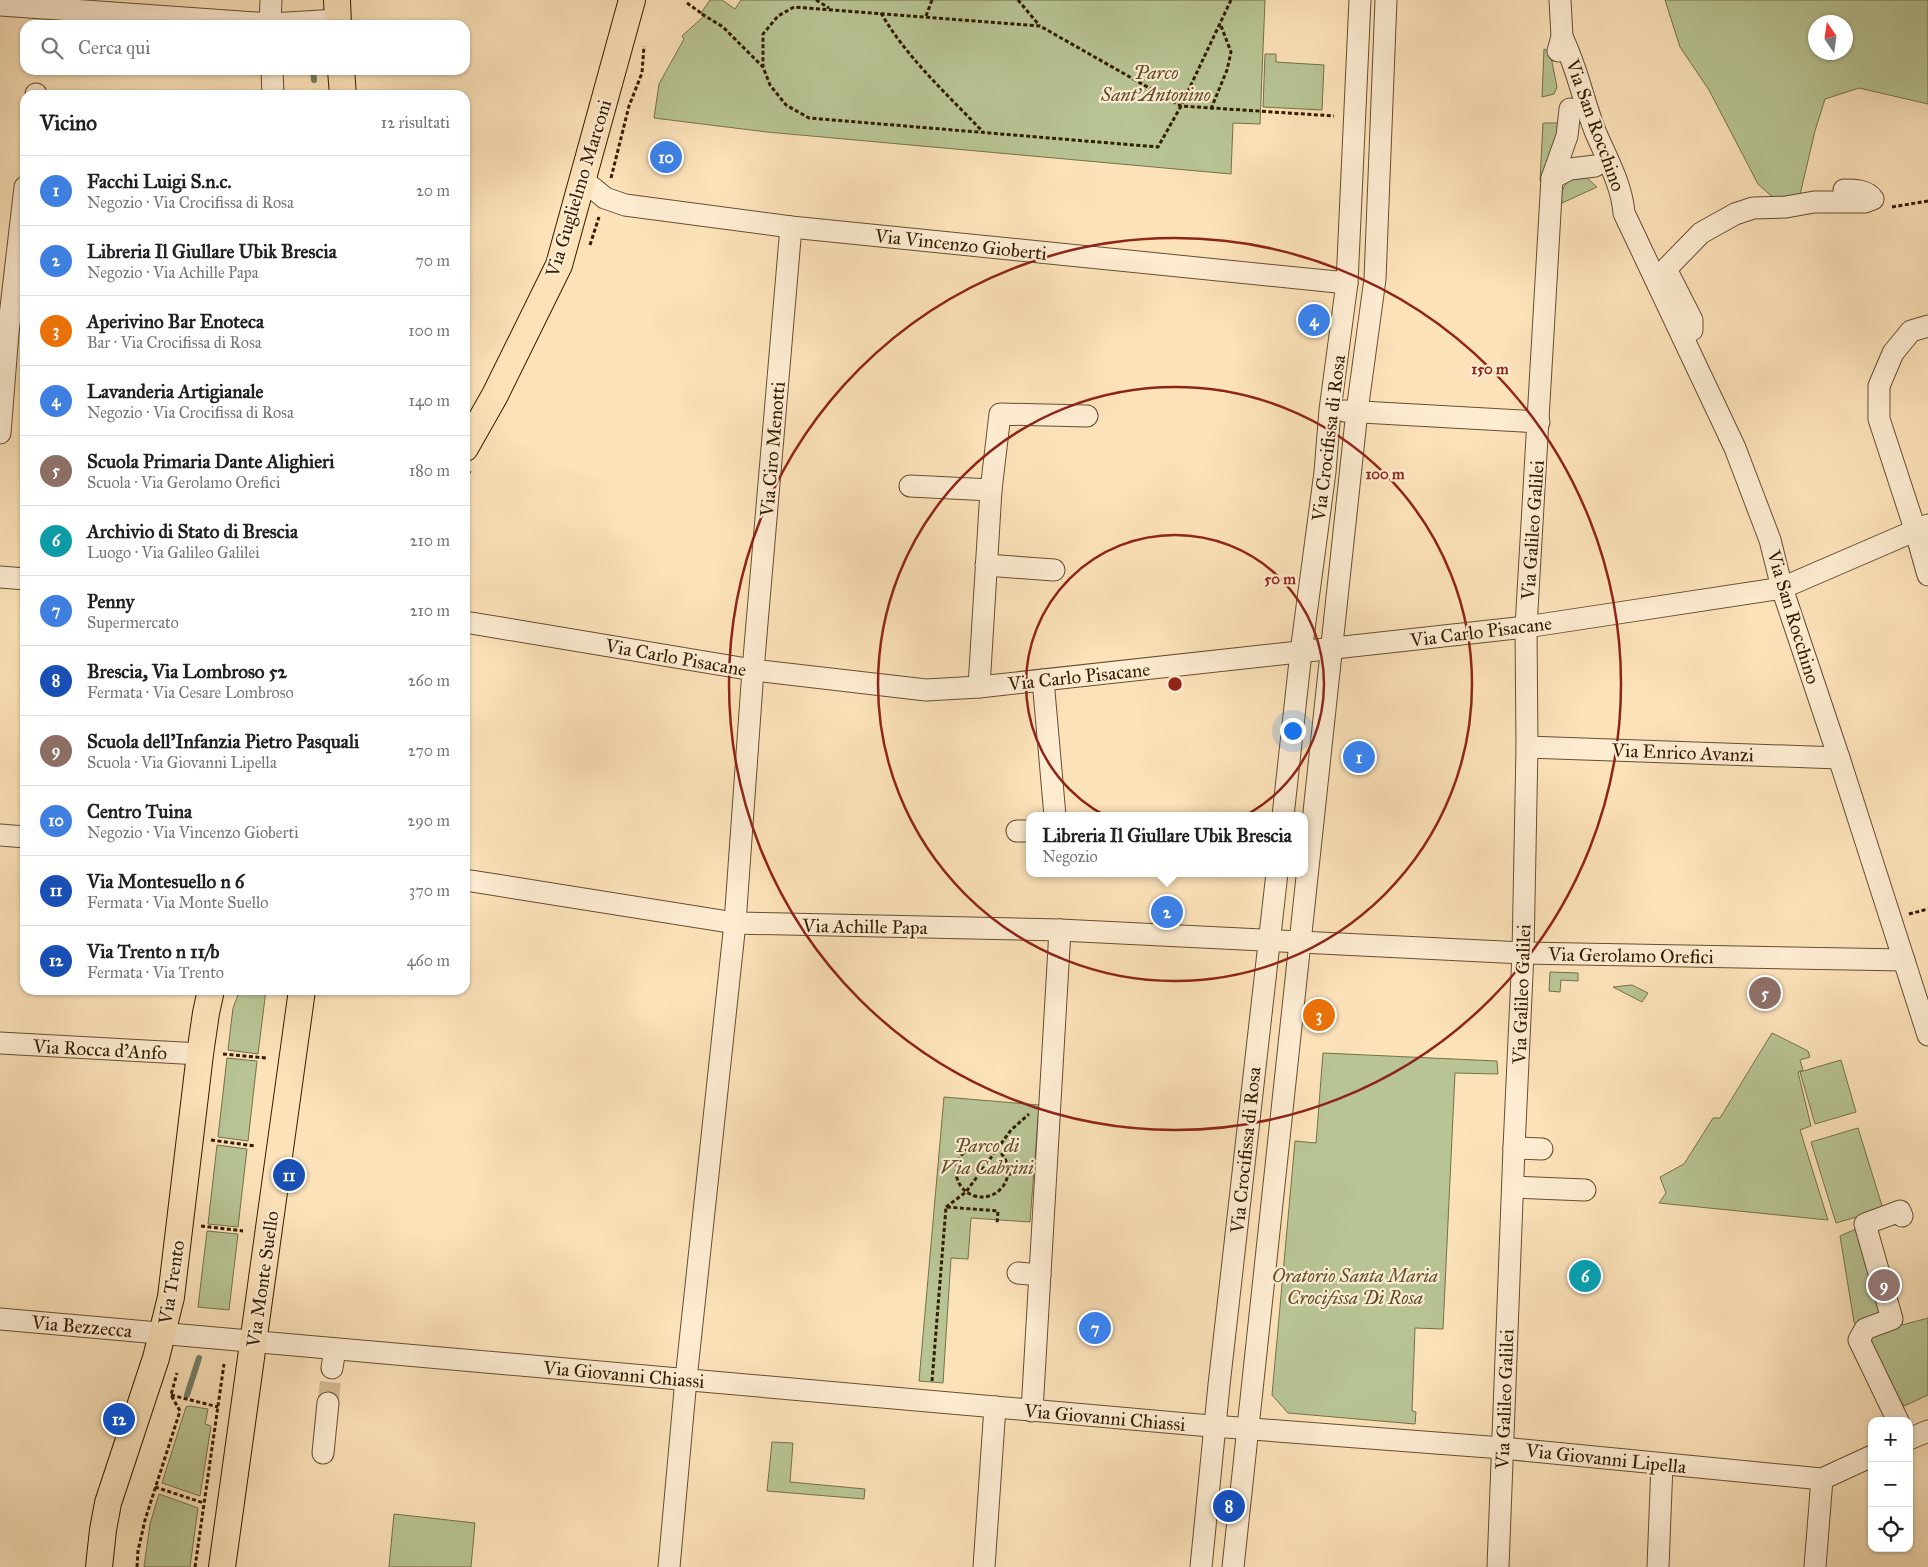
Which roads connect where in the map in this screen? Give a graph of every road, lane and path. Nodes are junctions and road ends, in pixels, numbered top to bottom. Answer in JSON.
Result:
{"nodes":[{"id":1,"x":271,"y":0,"type":"edge"},
{"id":2,"x":632,"y":0,"type":"edge"},
{"id":3,"x":816,"y":0,"type":"edge"},
{"id":4,"x":932,"y":0,"type":"edge"},
{"id":5,"x":1018,"y":0,"type":"edge"},
{"id":6,"x":1231,"y":0,"type":"edge"},
{"id":7,"x":1360,"y":0,"type":"edge"},
{"id":8,"x":1386,"y":0,"type":"edge"},
{"id":9,"x":1560,"y":0,"type":"edge"},
{"id":10,"x":31,"y":4,"type":"edge"},
{"id":11,"x":687,"y":4,"type":"dead end"},
{"id":12,"x":0,"y":5,"type":"edge"},
{"id":13,"x":829,"y":8,"type":"junction"},
{"id":14,"x":881,"y":13,"type":"junction"},
{"id":15,"x":338,"y":15,"type":"edge"},
{"id":16,"x":926,"y":16,"type":"junction"},
{"id":17,"x":213,"y":20,"type":"edge"},
{"id":18,"x":270,"y":20,"type":"edge"},
{"id":19,"x":304,"y":20,"type":"edge"},
{"id":20,"x":1220,"y":23,"type":"junction"},
{"id":21,"x":1040,"y":26,"type":"junction"},
{"id":22,"x":1562,"y":37,"type":"junction"},
{"id":23,"x":644,"y":42,"type":"dead end"},
{"id":24,"x":763,"y":67,"type":"junction"},
{"id":25,"x":272,"y":75,"type":"edge"},
{"id":26,"x":341,"y":75,"type":"edge"},
{"id":27,"x":273,"y":90,"type":"edge"},
{"id":28,"x":343,"y":90,"type":"edge"},
{"id":29,"x":1181,"y":106,"type":"junction"},
{"id":30,"x":1211,"y":109,"type":"junction"},
{"id":31,"x":1570,"y":109,"type":"junction"},
{"id":32,"x":1355,"y":116,"type":"junction"},
{"id":33,"x":984,"y":132,"type":"junction"},
{"id":34,"x":1595,"y":166,"type":"junction"},
{"id":35,"x":1552,"y":178,"type":"junction"},
{"id":36,"x":583,"y":180,"type":"junction"},
{"id":37,"x":608,"y":186,"type":"dead end"},
{"id":38,"x":1844,"y":190,"type":"dead end"},
{"id":39,"x":1624,"y":214,"type":"junction"},
{"id":40,"x":791,"y":227,"type":"junction"},
{"id":41,"x":20,"y":237,"type":"edge"},
{"id":42,"x":1347,"y":283,"type":"junction"},
{"id":43,"x":12,"y":318,"type":"edge"},
{"id":44,"x":1928,"y":326,"type":"edge"},
{"id":45,"x":1682,"y":335,"type":"junction"},
{"id":46,"x":1330,"y":410,"type":"junction"},
{"id":47,"x":1356,"y":411,"type":"junction"},
{"id":48,"x":1087,"y":416,"type":"dead end"},
{"id":49,"x":1539,"y":422,"type":"junction"},
{"id":50,"x":0,"y":433,"type":"edge"},
{"id":51,"x":470,"y":439,"type":"edge"},
{"id":52,"x":910,"y":486,"type":"dead end"},
{"id":53,"x":991,"y":490,"type":"junction"},
{"id":54,"x":1922,"y":527,"type":"edge"},
{"id":55,"x":986,"y":565,"type":"junction"},
{"id":56,"x":1054,"y":570,"type":"dead end"},
{"id":57,"x":1928,"y":575,"type":"edge"},
{"id":58,"x":0,"y":577,"type":"edge"},
{"id":59,"x":20,"y":579,"type":"edge"},
{"id":60,"x":1782,"y":588,"type":"junction"},
{"id":61,"x":470,"y":623,"type":"edge"},
{"id":62,"x":1526,"y":627,"type":"junction"},
{"id":63,"x":1331,"y":648,"type":"junction"},
{"id":64,"x":1301,"y":652,"type":"junction"},
{"id":65,"x":753,"y":670,"type":"junction"},
{"id":66,"x":1042,"y":680,"type":"junction"},
{"id":67,"x":979,"y":687,"type":"junction"},
{"id":68,"x":1527,"y":747,"type":"junction"},
{"id":69,"x":1839,"y":758,"type":"junction"},
{"id":70,"x":1055,"y":812,"type":"edge"},
{"id":71,"x":1283,"y":812,"type":"edge"},
{"id":72,"x":0,"y":835,"type":"edge"},
{"id":73,"x":20,"y":837,"type":"edge"},
{"id":74,"x":1308,"y":859,"type":"edge"},
{"id":75,"x":1276,"y":877,"type":"edge"},
{"id":76,"x":1306,"y":877,"type":"edge"},
{"id":77,"x":470,"y":881,"type":"edge"},
{"id":78,"x":734,"y":923,"type":"junction"},
{"id":79,"x":1060,"y":930,"type":"junction"},
{"id":80,"x":1269,"y":939,"type":"junction"},
{"id":81,"x":1299,"y":941,"type":"junction"},
{"id":82,"x":1523,"y":953,"type":"junction"},
{"id":83,"x":1904,"y":960,"type":"junction"},
{"id":84,"x":210,"y":995,"type":"edge"},
{"id":85,"x":301,"y":995,"type":"edge"},
{"id":86,"x":1928,"y":1035,"type":"edge"},
{"id":87,"x":0,"y":1043,"type":"edge"},
{"id":88,"x":209,"y":1054,"type":"junction"},
{"id":89,"x":266,"y":1058,"type":"dead end"},
{"id":90,"x":1051,"y":1097,"type":"junction"},
{"id":91,"x":206,"y":1139,"type":"dead end"},
{"id":92,"x":255,"y":1146,"type":"dead end"},
{"id":93,"x":1514,"y":1148,"type":"junction"},
{"id":94,"x":1542,"y":1149,"type":"dead end"},
{"id":95,"x":997,"y":1150,"type":"junction"},
{"id":96,"x":1512,"y":1187,"type":"junction"},
{"id":97,"x":1585,"y":1190,"type":"dead end"},
{"id":98,"x":966,"y":1192,"type":"junction"},
{"id":99,"x":946,"y":1207,"type":"junction"},
{"id":100,"x":1902,"y":1216,"type":"dead end"},
{"id":101,"x":997,"y":1224,"type":"dead end"},
{"id":102,"x":198,"y":1226,"type":"dead end"},
{"id":103,"x":243,"y":1231,"type":"dead end"},
{"id":104,"x":1018,"y":1273,"type":"dead end"},
{"id":105,"x":1040,"y":1275,"type":"junction"},
{"id":106,"x":0,"y":1319,"type":"edge"},
{"id":107,"x":163,"y":1333,"type":"junction"},
{"id":108,"x":253,"y":1342,"type":"junction"},
{"id":109,"x":224,"y":1364,"type":"dead end"},
{"id":110,"x":178,"y":1372,"type":"dead end"},
{"id":111,"x":686,"y":1379,"type":"junction"},
{"id":112,"x":170,"y":1395,"type":"junction"},
{"id":113,"x":931,"y":1401,"type":"junction"},
{"id":114,"x":328,"y":1404,"type":"tunnel mouth"},
{"id":115,"x":218,"y":1406,"type":"junction"},
{"id":116,"x":995,"y":1407,"type":"junction"},
{"id":117,"x":1032,"y":1411,"type":"junction"},
{"id":118,"x":1896,"y":1417,"type":"edge"},
{"id":119,"x":1215,"y":1426,"type":"junction"},
{"id":120,"x":1247,"y":1428,"type":"junction"},
{"id":121,"x":1928,"y":1431,"type":"edge"},
{"id":122,"x":1913,"y":1437,"type":"edge"},
{"id":123,"x":1502,"y":1448,"type":"junction"},
{"id":124,"x":323,"y":1453,"type":"dead end"},
{"id":125,"x":1868,"y":1458,"type":"edge"},
{"id":126,"x":1662,"y":1464,"type":"junction"},
{"id":127,"x":1822,"y":1479,"type":"junction"},
{"id":128,"x":155,"y":1487,"type":"junction"},
{"id":129,"x":204,"y":1503,"type":"junction"},
{"id":130,"x":99,"y":1567,"type":"edge"},
{"id":131,"x":137,"y":1567,"type":"edge"},
{"id":132,"x":195,"y":1567,"type":"edge"},
{"id":133,"x":222,"y":1567,"type":"edge"},
{"id":134,"x":669,"y":1567,"type":"edge"},
{"id":135,"x":984,"y":1567,"type":"edge"},
{"id":136,"x":1201,"y":1567,"type":"edge"},
{"id":137,"x":1233,"y":1567,"type":"edge"},
{"id":138,"x":1498,"y":1567,"type":"edge"},
{"id":139,"x":1658,"y":1567,"type":"edge"},
{"id":140,"x":1815,"y":1567,"type":"edge"}],
"edges":[{"from":1,"to":18,"type":"street"},
{"from":2,"to":36,"type":"main road","name":"Via Guglielmo Marconi"},
{"from":3,"to":13,"type":"path"},
{"from":4,"to":16,"type":"path"},
{"from":5,"to":21,"type":"path"},
{"from":6,"to":20,"type":"path"},
{"from":7,"to":32,"type":"street","name":"Via Crocifissa di Rosa"},
{"from":8,"to":47,"type":"street"},
{"from":9,"to":22,"type":"street","name":"Via San Rocchino"},
{"from":10,"to":12,"type":"street"},
{"from":10,"to":17,"type":"street"},
{"from":11,"to":24,"type":"path"},
{"from":13,"to":14,"type":"path"},
{"from":13,"to":24,"type":"path"},
{"from":14,"to":16,"type":"path"},
{"from":14,"to":33,"type":"path"},
{"from":15,"to":19,"type":"street"},
{"from":16,"to":21,"type":"path"},
{"from":20,"to":29,"type":"path"},
{"from":20,"to":30,"type":"path"},
{"from":21,"to":29,"type":"path"},
{"from":22,"to":31,"type":"street","name":"Via San Rocchino"},
{"from":22,"to":39,"type":"street","name":"Via San Rocchino"},
{"from":23,"to":37,"type":"path"},
{"from":24,"to":33,"type":"path"},
{"from":25,"to":27,"type":"street"},
{"from":26,"to":28,"type":"main road"},
{"from":29,"to":30,"type":"path"},
{"from":29,"to":33,"type":"path"},
{"from":30,"to":32,"type":"path"},
{"from":31,"to":34,"type":"street","name":"Via San Rocchino"},
{"from":31,"to":35,"type":"street","name":"Via Galileo Galilei"},
{"from":32,"to":42,"type":"street","name":"Via Crocifissa di Rosa"},
{"from":34,"to":35,"type":"street"},
{"from":34,"to":39,"type":"street","name":"Via San Rocchino"},
{"from":35,"to":49,"type":"street","name":"Via Galileo Galilei"},
{"from":36,"to":40,"type":"street","name":"Via Vincenzo Gioberti"},
{"from":36,"to":51,"type":"main road","name":"Via Guglielmo Marconi"},
{"from":38,"to":45,"type":"street"},
{"from":39,"to":45,"type":"street","name":"Via San Rocchino"},
{"from":40,"to":42,"type":"street","name":"Via Vincenzo Gioberti"},
{"from":40,"to":65,"type":"street","name":"Via Ciro Menotti"},
{"from":41,"to":43,"type":"street"},
{"from":42,"to":46,"type":"street","name":"Via Crocifissa di Rosa"},
{"from":43,"to":50,"type":"street"},
{"from":44,"to":54,"type":"street"},
{"from":45,"to":60,"type":"street","name":"Via San Rocchino"},
{"from":46,"to":47,"type":"street"},
{"from":46,"to":64,"type":"street","name":"Via Crocifissa di Rosa"},
{"from":47,"to":49,"type":"street"},
{"from":47,"to":63,"type":"street"},
{"from":48,"to":53,"type":"street"},
{"from":49,"to":62,"type":"street","name":"Via Galileo Galilei"},
{"from":52,"to":53,"type":"street"},
{"from":53,"to":55,"type":"street"},
{"from":54,"to":57,"type":"street"},
{"from":54,"to":60,"type":"street","name":"Via Carlo Pisacane"},
{"from":55,"to":56,"type":"street"},
{"from":55,"to":67,"type":"street"},
{"from":58,"to":59,"type":"street"},
{"from":60,"to":62,"type":"street","name":"Via Carlo Pisacane"},
{"from":60,"to":69,"type":"street","name":"Via San Rocchino"},
{"from":61,"to":65,"type":"street","name":"Via Carlo Pisacane"},
{"from":62,"to":63,"type":"street","name":"Via Carlo Pisacane"},
{"from":62,"to":68,"type":"street","name":"Via Galileo Galilei"},
{"from":63,"to":64,"type":"street","name":"Via Carlo Pisacane"},
{"from":63,"to":74,"type":"street"},
{"from":64,"to":66,"type":"street","name":"Via Carlo Pisacane"},
{"from":64,"to":71,"type":"street","name":"Via Crocifissa di Rosa"},
{"from":65,"to":67,"type":"street","name":"Via Carlo Pisacane"},
{"from":65,"to":78,"type":"street","name":"Via Ciro Menotti"},
{"from":66,"to":67,"type":"street","name":"Via Carlo Pisacane"},
{"from":66,"to":70,"type":"street"},
{"from":68,"to":69,"type":"street","name":"Via Enrico Avanzi"},
{"from":68,"to":82,"type":"street","name":"Via Galileo Galilei"},
{"from":69,"to":83,"type":"street","name":"Via San Rocchino"},
{"from":72,"to":73,"type":"street"},
{"from":75,"to":80,"type":"street","name":"Via Crocifissa di Rosa"},
{"from":76,"to":81,"type":"street"},
{"from":77,"to":78,"type":"street","name":"Via Achille Papa"},
{"from":78,"to":79,"type":"street","name":"Via Achille Papa"},
{"from":78,"to":111,"type":"street","name":"Via Ciro Menotti"},
{"from":79,"to":80,"type":"street","name":"Via Achille Papa"},
{"from":79,"to":90,"type":"street"},
{"from":80,"to":81,"type":"street","name":"Via Gerolamo Orefici"},
{"from":80,"to":119,"type":"street","name":"Via Crocifissa di Rosa"},
{"from":81,"to":82,"type":"street","name":"Via Gerolamo Orefici"},
{"from":81,"to":120,"type":"street"},
{"from":82,"to":83,"type":"street","name":"Via Gerolamo Orefici"},
{"from":82,"to":93,"type":"street","name":"Via Galileo Galilei"},
{"from":83,"to":86,"type":"street","name":"Via San Rocchino"},
{"from":84,"to":88,"type":"main road","name":"Via Trento"},
{"from":85,"to":108,"type":"main road","name":"Via Monte Suello"},
{"from":87,"to":88,"type":"street","name":"Via Rocca d'Anfo"},
{"from":88,"to":89,"type":"path"},
{"from":88,"to":107,"type":"main road","name":"Via Trento"},
{"from":90,"to":95,"type":"path"},
{"from":90,"to":105,"type":"street"},
{"from":91,"to":92,"type":"path"},
{"from":93,"to":94,"type":"street"},
{"from":93,"to":96,"type":"street","name":"Via Galileo Galilei"},
{"from":95,"to":98,"type":"path"},
{"from":95,"to":98,"type":"path"},
{"from":95,"to":98,"type":"path"},
{"from":96,"to":97,"type":"street"},
{"from":96,"to":123,"type":"street","name":"Via Galileo Galilei"},
{"from":98,"to":99,"type":"path"},
{"from":99,"to":101,"type":"path"},
{"from":99,"to":113,"type":"path"},
{"from":100,"to":118,"type":"street"},
{"from":102,"to":103,"type":"path"},
{"from":104,"to":105,"type":"street"},
{"from":105,"to":117,"type":"street"},
{"from":106,"to":107,"type":"street","name":"Via Bezzecca"},
{"from":107,"to":108,"type":"street","name":"Via Bezzecca"},
{"from":107,"to":130,"type":"main road","name":"Via Trento"},
{"from":108,"to":111,"type":"street","name":"Via Giovanni Chiassi"},
{"from":108,"to":133,"type":"main road","name":"Via Monte Suello"},
{"from":109,"to":115,"type":"path"},
{"from":110,"to":112,"type":"path"},
{"from":111,"to":113,"type":"street","name":"Via Giovanni Chiassi"},
{"from":111,"to":134,"type":"street","name":"Via Ciro Menotti"},
{"from":112,"to":115,"type":"path"},
{"from":112,"to":128,"type":"path"},
{"from":113,"to":116,"type":"street","name":"Via Giovanni Chiassi"},
{"from":114,"to":124,"type":"street"},
{"from":115,"to":129,"type":"path"},
{"from":116,"to":117,"type":"street","name":"Via Giovanni Chiassi"},
{"from":116,"to":135,"type":"street"},
{"from":117,"to":119,"type":"street","name":"Via Giovanni Chiassi"},
{"from":119,"to":120,"type":"street","name":"Via Giovanni Lipella"},
{"from":119,"to":136,"type":"street","name":"Via Crocifissa di Rosa"},
{"from":120,"to":123,"type":"street","name":"Via Giovanni Lipella"},
{"from":120,"to":137,"type":"street"},
{"from":121,"to":122,"type":"street"},
{"from":123,"to":126,"type":"street","name":"Via Giovanni Lipella"},
{"from":123,"to":138,"type":"street","name":"Via Galileo Galilei"},
{"from":125,"to":127,"type":"street"},
{"from":126,"to":127,"type":"street","name":"Via Giovanni Lipella"},
{"from":126,"to":139,"type":"street"},
{"from":127,"to":140,"type":"street"},
{"from":128,"to":129,"type":"path"},
{"from":128,"to":131,"type":"path"},
{"from":129,"to":132,"type":"path"}]}
